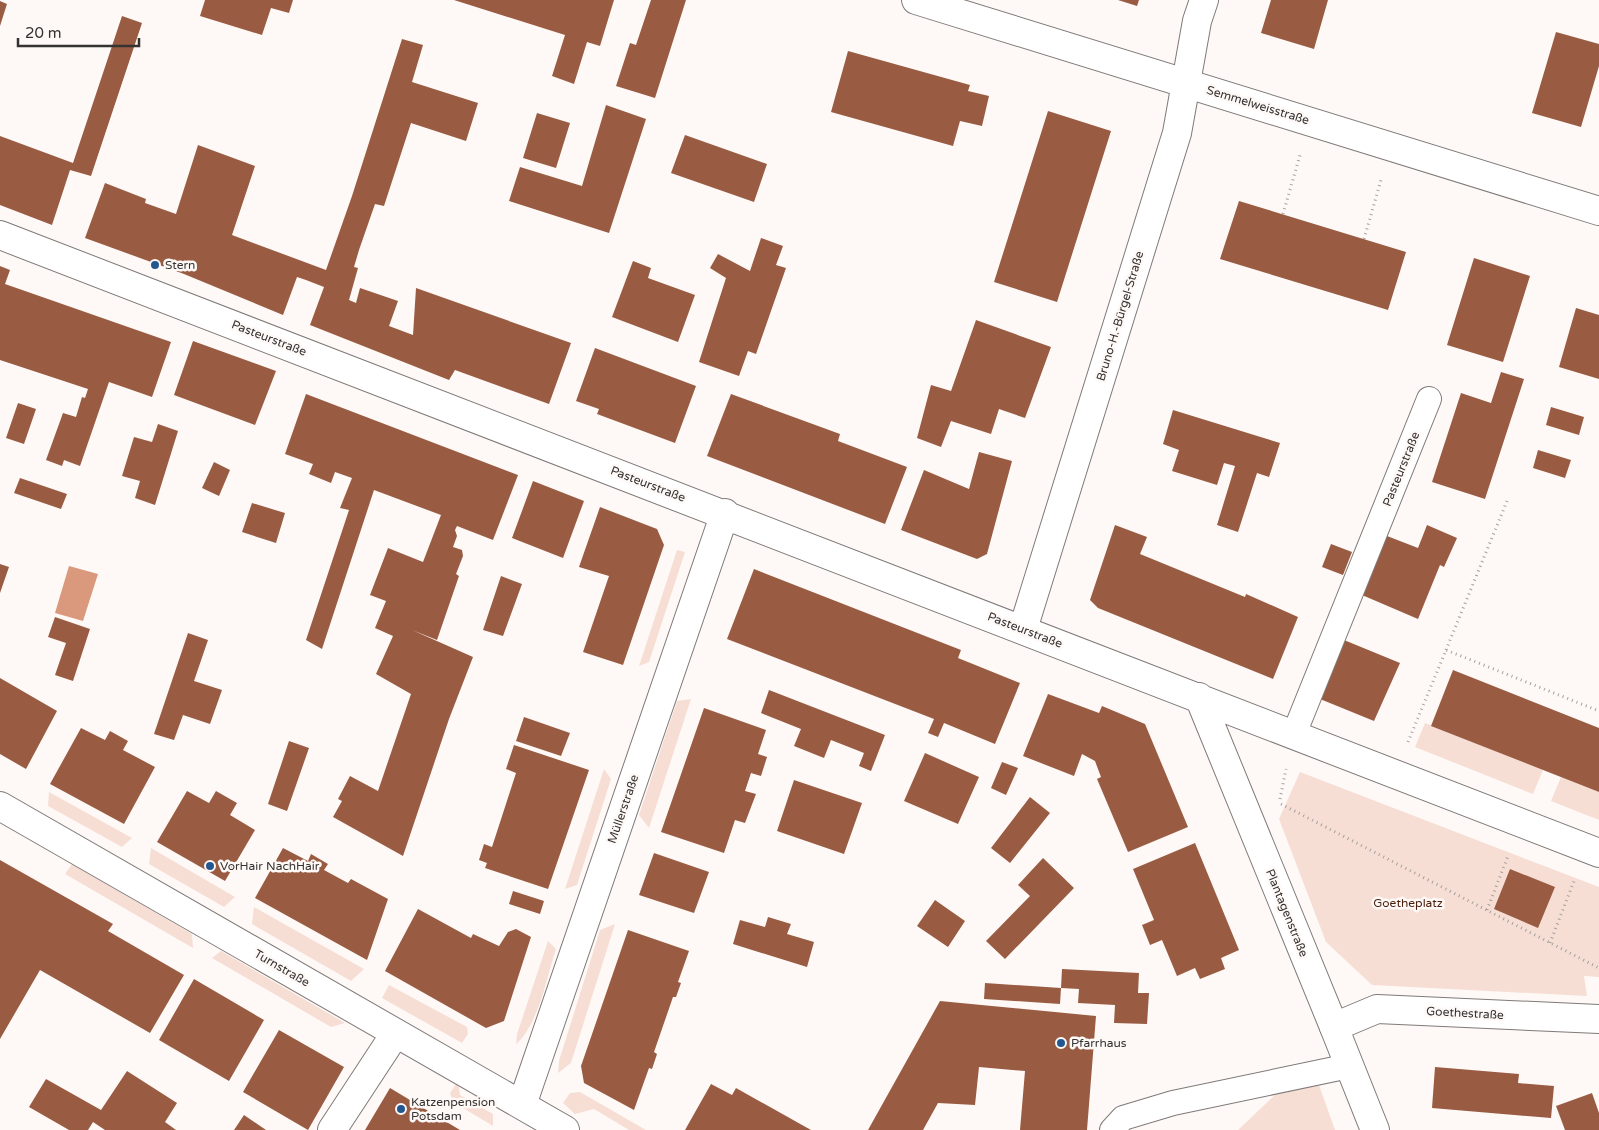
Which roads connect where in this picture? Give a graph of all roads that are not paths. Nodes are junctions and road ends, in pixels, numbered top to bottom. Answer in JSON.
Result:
{"nodes":[{"id":1,"x":916,"y":0,"type":"edge"},
{"id":2,"x":1204,"y":0,"type":"edge"},
{"id":3,"x":1186,"y":82,"type":"junction"},
{"id":4,"x":1599,"y":211,"type":"edge"},
{"id":5,"x":0,"y":235,"type":"edge"},
{"id":6,"x":1429,"y":399,"type":"dead end"},
{"id":7,"x":725,"y":513,"type":"junction"},
{"id":8,"x":1023,"y":629,"type":"junction"},
{"id":9,"x":1199,"y":697,"type":"junction"},
{"id":10,"x":1294,"y":734,"type":"junction"},
{"id":11,"x":0,"y":806,"type":"edge"},
{"id":12,"x":1593,"y":850,"type":"edge"},
{"id":13,"x":1599,"y":1019,"type":"edge"},
{"id":14,"x":1334,"y":1027,"type":"junction"},
{"id":15,"x":396,"y":1034,"type":"junction"},
{"id":16,"x":1349,"y":1066,"type":"junction"},
{"id":17,"x":522,"y":1106,"type":"junction"},
{"id":18,"x":332,"y":1130,"type":"edge"},
{"id":19,"x":564,"y":1130,"type":"edge"},
{"id":20,"x":1112,"y":1130,"type":"edge"},
{"id":21,"x":1375,"y":1130,"type":"edge"}],
"edges":[{"from":1,"to":3,"type":"street","name":"Semmelweisstraße"},
{"from":2,"to":3,"type":"street","name":"Bruno-H.-Bürgel-Straße"},
{"from":3,"to":4,"type":"street","name":"Semmelweisstraße"},
{"from":3,"to":8,"type":"street","name":"Bruno-H.-Bürgel-Straße"},
{"from":5,"to":7,"type":"street","name":"Pasteurstraße"},
{"from":6,"to":10,"type":"lane","name":"Pasteurstraße"},
{"from":7,"to":8,"type":"street","name":"Pasteurstraße"},
{"from":7,"to":17,"type":"street","name":"Müllerstraße"},
{"from":8,"to":9,"type":"street","name":"Pasteurstraße"},
{"from":9,"to":10,"type":"street","name":"Pasteurstraße"},
{"from":9,"to":14,"type":"street","name":"Plantagenstraße"},
{"from":10,"to":12,"type":"street","name":"Pasteurstraße"},
{"from":11,"to":15,"type":"street","name":"Turnstraße"},
{"from":13,"to":14,"type":"street","name":"Goethestraße"},
{"from":14,"to":16,"type":"street","name":"Plantagenstraße"},
{"from":15,"to":17,"type":"street","name":"Turnstraße"},
{"from":15,"to":18,"type":"street"},
{"from":16,"to":20,"type":"lane"},
{"from":16,"to":21,"type":"street","name":"Plantagenstraße"},
{"from":17,"to":19,"type":"street","name":"Turnstraße"}]}
